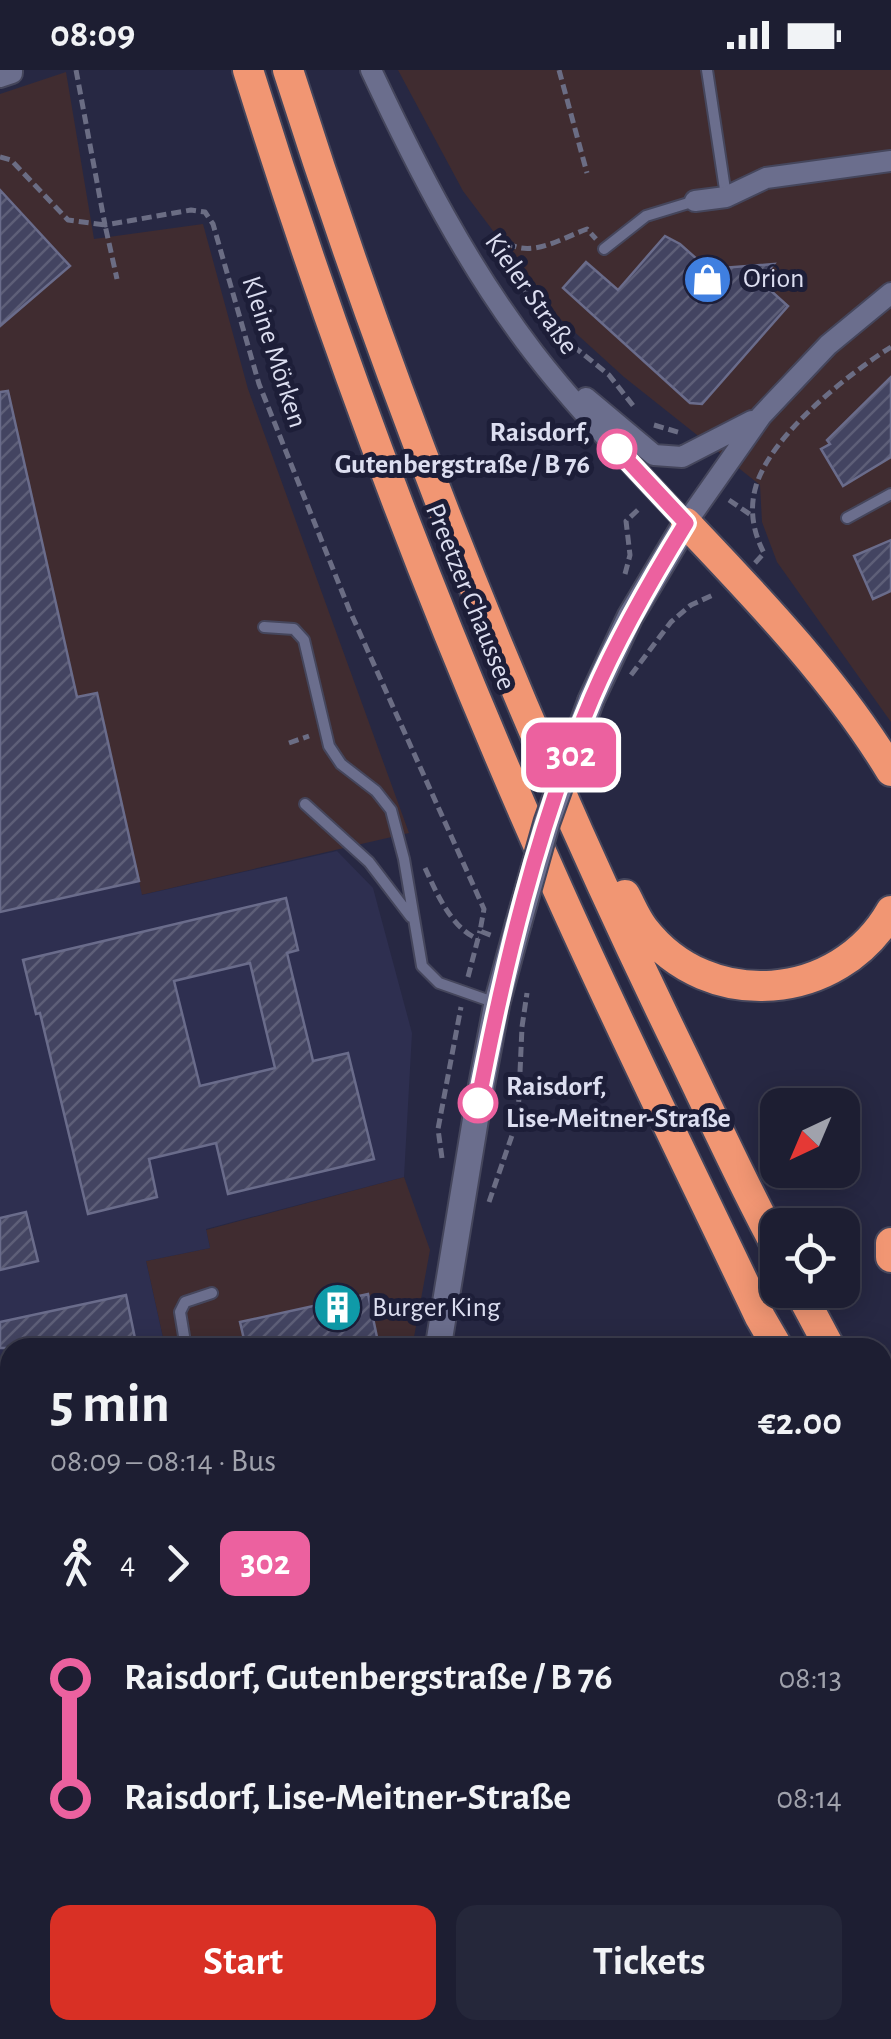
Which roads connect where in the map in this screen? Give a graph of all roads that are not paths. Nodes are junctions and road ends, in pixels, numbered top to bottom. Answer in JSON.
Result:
{"nodes":[{"id":1,"x":248,"y":70,"type":"edge"},
{"id":2,"x":288,"y":70,"type":"edge"},
{"id":3,"x":370,"y":70,"type":"edge"},
{"id":4,"x":707,"y":70,"type":"edge"},
{"id":5,"x":891,"y":160,"type":"edge"},
{"id":6,"x":726,"y":197,"type":"junction"},
{"id":7,"x":695,"y":201,"type":"joint"},
{"id":8,"x":604,"y":248,"type":"road end"},
{"id":9,"x":891,"y":292,"type":"edge"},
{"id":10,"x":880,"y":308,"type":"edge"},
{"id":11,"x":535,"y":355,"type":"junction"},
{"id":12,"x":761,"y":416,"type":"junction"},
{"id":13,"x":891,"y":494,"type":"edge"},
{"id":14,"x":847,"y":518,"type":"dead end"},
{"id":15,"x":686,"y":523,"type":"junction"},
{"id":16,"x":264,"y":627,"type":"dead end"},
{"id":17,"x":891,"y":772,"type":"edge"},
{"id":18,"x":305,"y":804,"type":"dead end"},
{"id":19,"x":576,"y":830,"type":"junction"},
{"id":20,"x":891,"y":911,"type":"edge"},
{"id":21,"x":412,"y":918,"type":"junction"},
{"id":22,"x":497,"y":1003,"type":"junction"},
{"id":23,"x":760,"y":1212,"type":"edge"},
{"id":24,"x":891,"y":1243,"type":"edge"},
{"id":25,"x":891,"y":1258,"type":"edge"},
{"id":26,"x":212,"y":1293,"type":"dead end"},
{"id":27,"x":809,"y":1308,"type":"edge"},
{"id":28,"x":760,"y":1317,"type":"junction"},
{"id":29,"x":184,"y":1338,"type":"edge"},
{"id":30,"x":440,"y":1338,"type":"edge"},
{"id":31,"x":763,"y":1338,"type":"edge"},
{"id":32,"x":772,"y":1338,"type":"edge"},
{"id":33,"x":825,"y":1338,"type":"edge"}],
"edges":[{"from":1,"to":28,"type":"highway","name":"Preetzer Chaussee"},
{"from":2,"to":19,"type":"highway","name":"Preetzer Chaussee"},
{"from":3,"to":11,"type":"street","name":"Kieler Straße"},
{"from":4,"to":6,"type":"lane"},
{"from":5,"to":6,"type":"street"},
{"from":6,"to":7,"type":"street"},
{"from":7,"to":8,"type":"lane"},
{"from":9,"to":10,"type":"street"},
{"from":10,"to":12,"type":"street"},
{"from":11,"to":12,"type":"street"},
{"from":11,"to":15,"type":"street","name":"Kieler Straße"},
{"from":12,"to":15,"type":"street"},
{"from":13,"to":14,"type":"lane"},
{"from":15,"to":17,"type":"highway"},
{"from":15,"to":22,"type":"street","bridge":true},
{"from":16,"to":21,"type":"lane"},
{"from":18,"to":21,"type":"lane"},
{"from":19,"to":20,"type":"highway"},
{"from":19,"to":23,"type":"highway","name":"Preetzer Chaussee"},
{"from":21,"to":22,"type":"lane"},
{"from":22,"to":30,"type":"street"},
{"from":24,"to":25,"type":"highway"},
{"from":26,"to":29,"type":"lane"},
{"from":27,"to":33,"type":"highway"},
{"from":28,"to":31,"type":"highway"},
{"from":28,"to":32,"type":"highway","name":"Preetzer Chaussee"}]}
